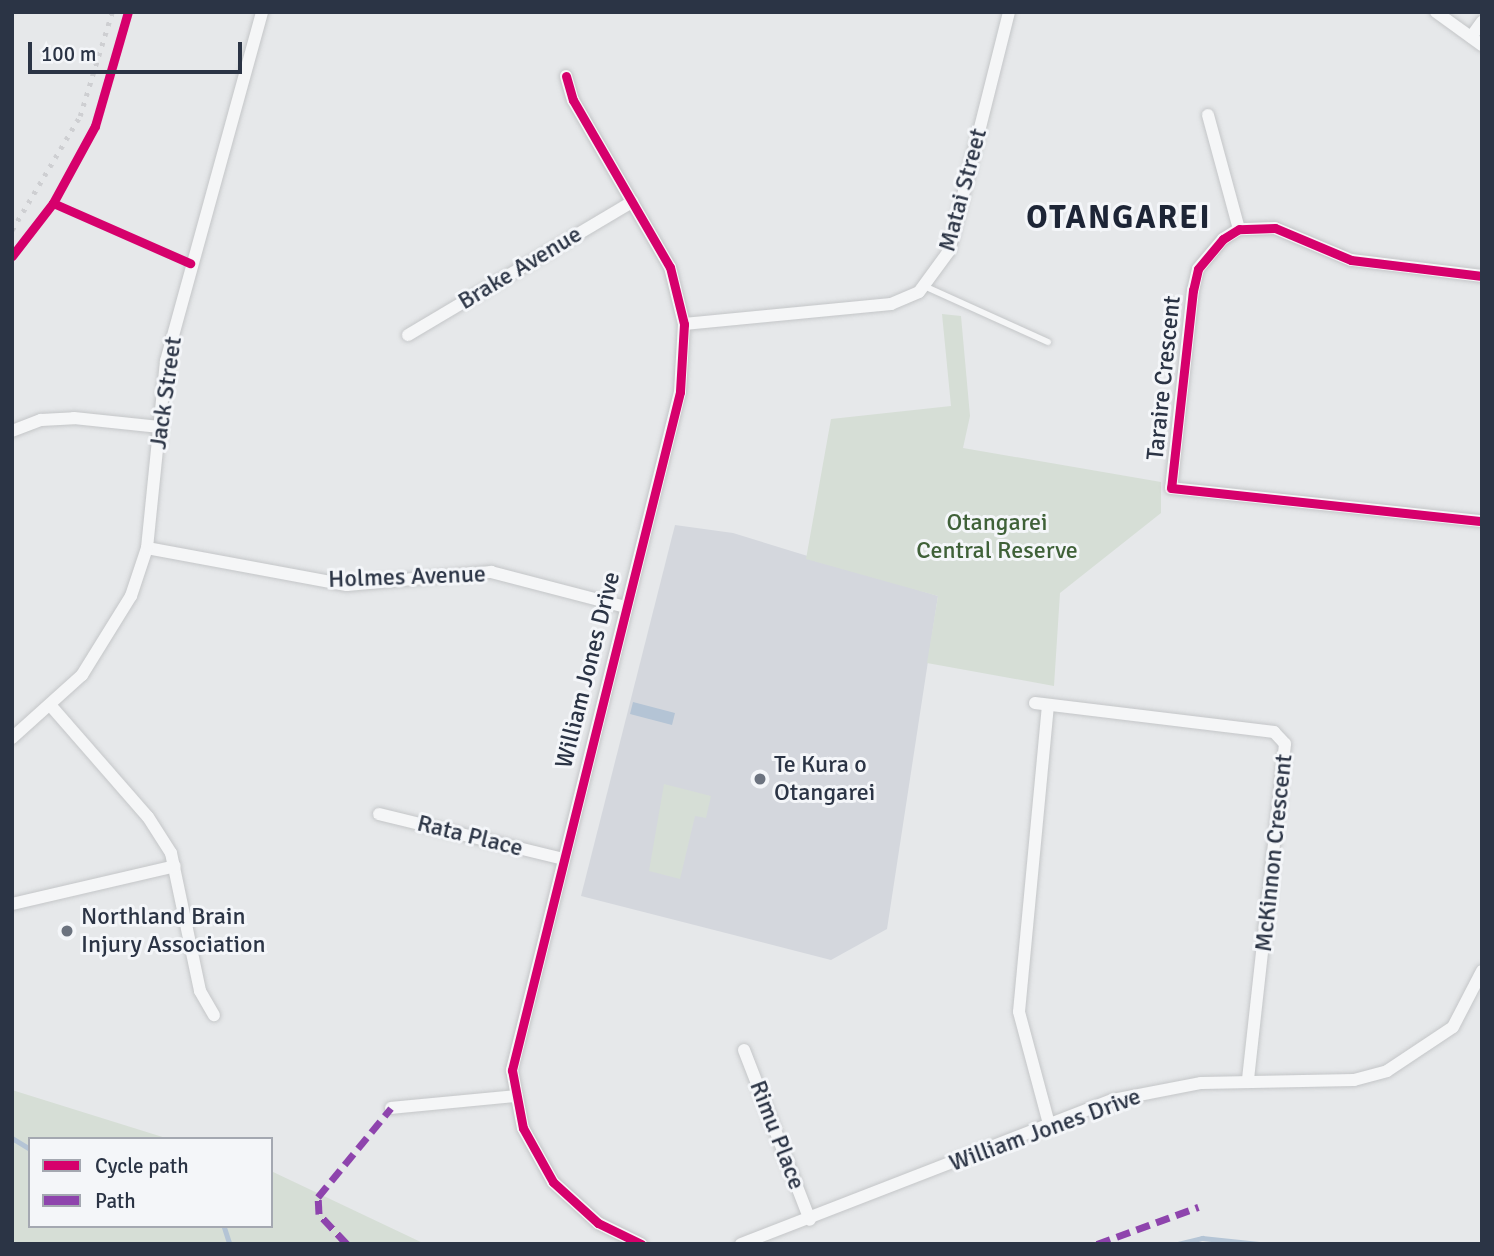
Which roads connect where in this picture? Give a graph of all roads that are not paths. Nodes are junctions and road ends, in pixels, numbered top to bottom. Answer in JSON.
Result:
{"nodes":[{"id":1,"x":262,"y":12,"type":"edge"},
{"id":2,"x":1009,"y":12,"type":"edge"},
{"id":3,"x":1436,"y":12,"type":"edge"},
{"id":4,"x":1482,"y":22,"type":"edge"},
{"id":5,"x":1476,"y":41,"type":"edge"},
{"id":6,"x":566,"y":76,"type":"dead end"},
{"id":7,"x":1208,"y":115,"type":"dead end"},
{"id":8,"x":632,"y":202,"type":"junction"},
{"id":9,"x":1239,"y":229,"type":"junction"},
{"id":10,"x":1482,"y":276,"type":"edge"},
{"id":11,"x":924,"y":286,"type":"junction"},
{"id":12,"x":684,"y":324,"type":"junction"},
{"id":13,"x":408,"y":335,"type":"dead end"},
{"id":14,"x":1048,"y":342,"type":"dead end"},
{"id":15,"x":160,"y":427,"type":"junction"},
{"id":16,"x":12,"y":431,"type":"edge"},
{"id":17,"x":1482,"y":521,"type":"edge"},
{"id":18,"x":147,"y":548,"type":"junction"},
{"id":19,"x":625,"y":607,"type":"junction"},
{"id":20,"x":51,"y":706,"type":"junction"},
{"id":21,"x":12,"y":738,"type":"edge"},
{"id":22,"x":379,"y":814,"type":"dead end"},
{"id":23,"x":560,"y":858,"type":"junction"},
{"id":24,"x":174,"y":866,"type":"junction"},
{"id":25,"x":12,"y":904,"type":"edge"},
{"id":26,"x":1482,"y":971,"type":"edge"},
{"id":27,"x":214,"y":1015,"type":"dead end"},
{"id":28,"x":744,"y":1050,"type":"dead end"},
{"id":29,"x":1248,"y":1080,"type":"junction"},
{"id":30,"x":516,"y":1096,"type":"junction"},
{"id":31,"x":391,"y":1108,"type":"dead end"},
{"id":32,"x":1049,"y":1124,"type":"junction"},
{"id":33,"x":810,"y":1220,"type":"junction"},
{"id":34,"x":641,"y":1244,"type":"edge"},
{"id":35,"x":741,"y":1244,"type":"edge"}],
"edges":[{"from":1,"to":15,"type":"street","name":"Jack Street"},
{"from":2,"to":11,"type":"street","name":"Matai Street"},
{"from":3,"to":5,"type":"street"},
{"from":4,"to":5,"type":"street"},
{"from":6,"to":8,"type":"street","name":"William Jones Drive"},
{"from":7,"to":9,"type":"street"},
{"from":8,"to":12,"type":"street","name":"William Jones Drive"},
{"from":8,"to":13,"type":"street","name":"Brake Avenue"},
{"from":9,"to":10,"type":"street"},
{"from":9,"to":17,"type":"street","name":"Taraire Crescent"},
{"from":11,"to":12,"type":"street","name":"Matai Street"},
{"from":11,"to":14,"type":"lane"},
{"from":12,"to":19,"type":"street","name":"William Jones Drive"},
{"from":15,"to":16,"type":"street"},
{"from":15,"to":18,"type":"street","name":"Jack Street"},
{"from":18,"to":19,"type":"street","name":"Holmes Avenue"},
{"from":18,"to":20,"type":"street","name":"Jack Street"},
{"from":19,"to":23,"type":"street","name":"William Jones Drive"},
{"from":20,"to":21,"type":"street","name":"Jack Street"},
{"from":20,"to":24,"type":"street"},
{"from":22,"to":23,"type":"street","name":"Rata Place"},
{"from":23,"to":30,"type":"street","name":"William Jones Drive"},
{"from":24,"to":25,"type":"street"},
{"from":24,"to":27,"type":"street"},
{"from":26,"to":29,"type":"street","name":"William Jones Drive"},
{"from":28,"to":33,"type":"street","name":"Rimu Place"},
{"from":29,"to":32,"type":"street","name":"William Jones Drive"},
{"from":29,"to":32,"type":"street","name":"McKinnon Crescent"},
{"from":30,"to":31,"type":"street"},
{"from":30,"to":34,"type":"street","name":"William Jones Drive"},
{"from":32,"to":33,"type":"street","name":"William Jones Drive"},
{"from":33,"to":35,"type":"street","name":"William Jones Drive"}]}
